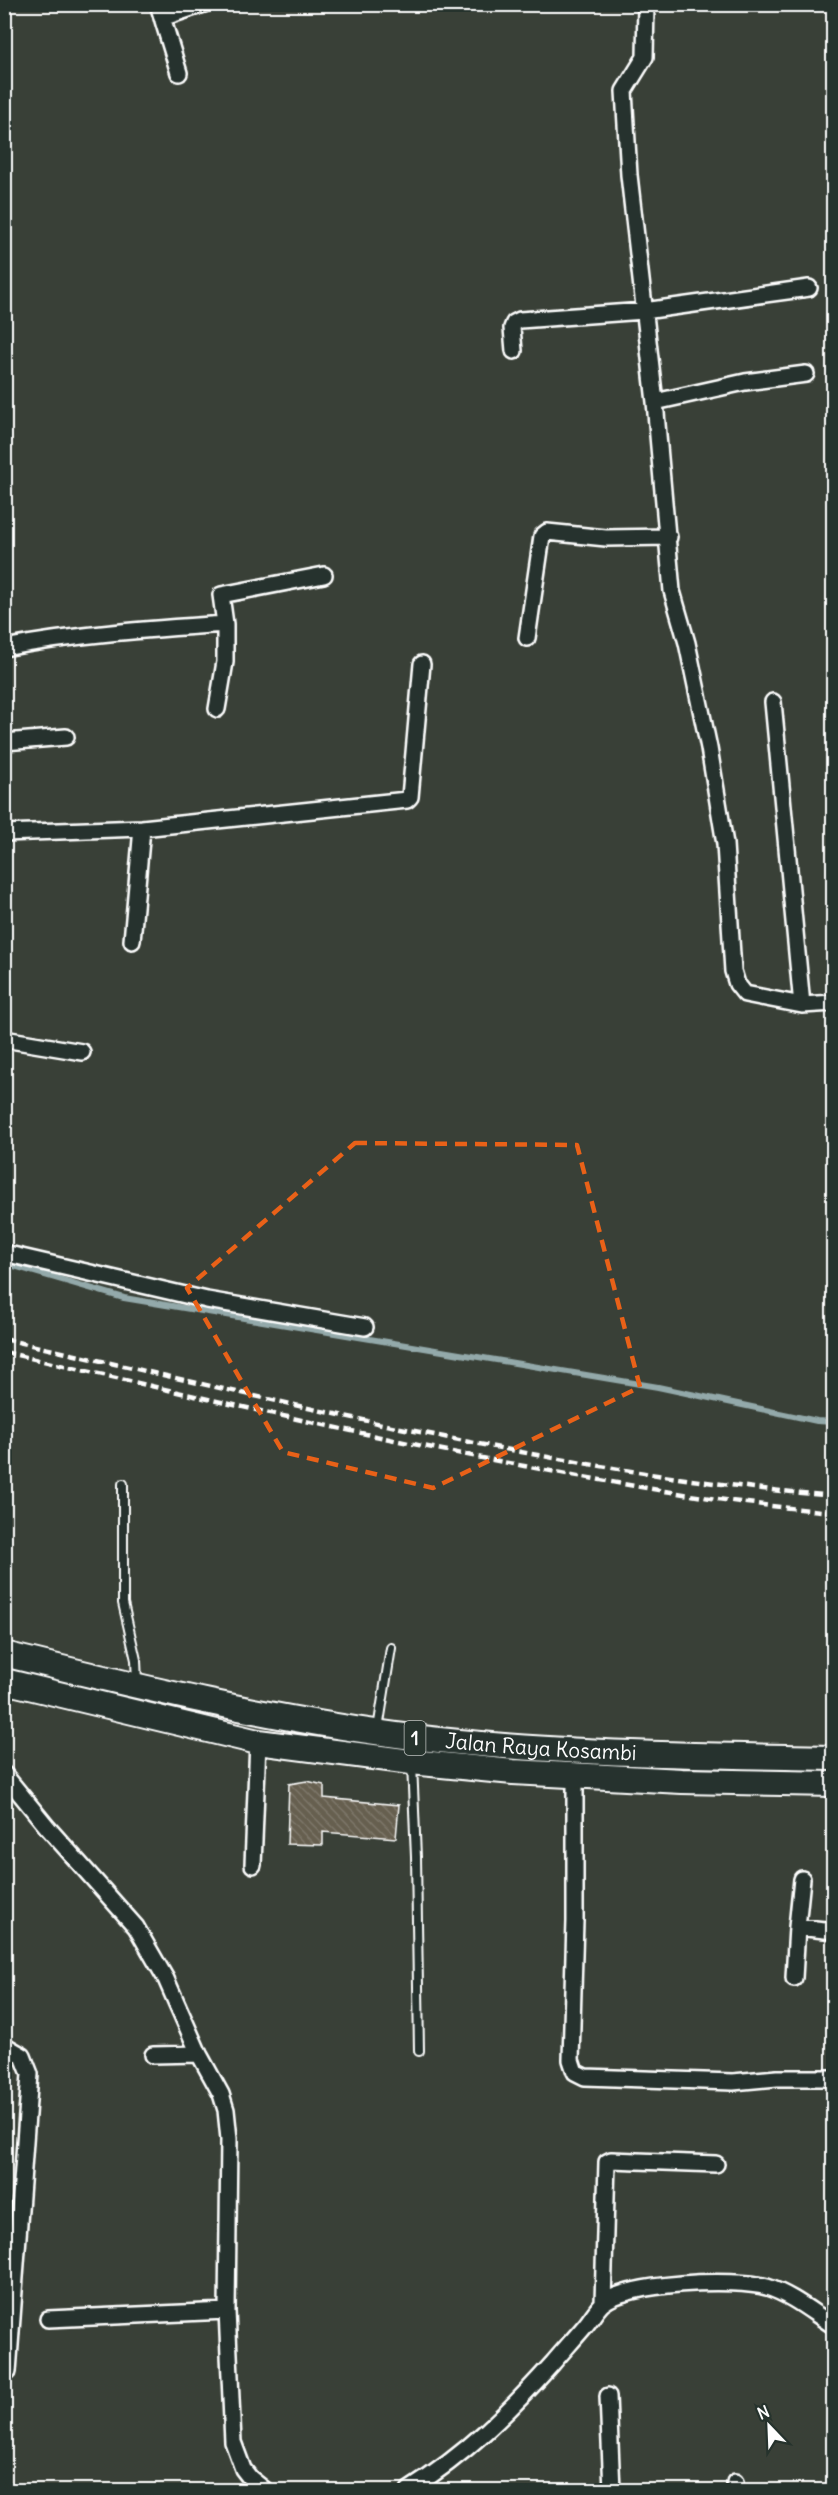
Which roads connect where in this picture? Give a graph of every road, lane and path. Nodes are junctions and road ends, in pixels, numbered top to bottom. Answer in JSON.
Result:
{"nodes":[{"id":1,"x":204,"y":4,"type":"edge"},
{"id":2,"x":646,"y":4,"type":"edge"},
{"id":3,"x":160,"y":11,"type":"edge"},
{"id":4,"x":179,"y":73,"type":"dead end"},
{"id":5,"x":809,"y":288,"type":"dead end"},
{"id":6,"x":644,"y":311,"type":"junction"},
{"id":7,"x":514,"y":351,"type":"dead end"},
{"id":8,"x":806,"y":374,"type":"dead end"},
{"id":9,"x":655,"y":402,"type":"junction"},
{"id":10,"x":669,"y":537,"type":"junction"},
{"id":11,"x":324,"y":575,"type":"dead end"},
{"id":12,"x":225,"y":624,"type":"junction"},
{"id":13,"x":527,"y":638,"type":"dead end"},
{"id":14,"x":4,"y":648,"type":"edge"},
{"id":15,"x":422,"y":663,"type":"dead end"},
{"id":16,"x":773,"y":702,"type":"dead end"},
{"id":17,"x":217,"y":709,"type":"dead end"},
{"id":18,"x":66,"y":737,"type":"dead end"},
{"id":19,"x":4,"y":742,"type":"edge"},
{"id":20,"x":142,"y":828,"type":"junction"},
{"id":21,"x":4,"y":833,"type":"edge"},
{"id":22,"x":132,"y":941,"type":"dead end"},
{"id":23,"x":834,"y":1003,"type":"edge"},
{"id":24,"x":802,"y":1005,"type":"junction"},
{"id":25,"x":4,"y":1039,"type":"edge"},
{"id":26,"x":82,"y":1052,"type":"dead end"},
{"id":27,"x":4,"y":1253,"type":"edge"},
{"id":28,"x":365,"y":1328,"type":"dead end"},
{"id":29,"x":123,"y":1484,"type":"dead end"},
{"id":30,"x":391,"y":1648,"type":"dead end"},
{"id":31,"x":4,"y":1653,"type":"edge"},
{"id":32,"x":4,"y":1681,"type":"edge"},
{"id":33,"x":137,"y":1686,"type":"junction"},
{"id":34,"x":378,"y":1732,"type":"junction"},
{"id":35,"x":258,"y":1742,"type":"junction"},
{"id":36,"x":834,"y":1758,"type":"edge"},
{"id":37,"x":411,"y":1762,"type":"junction"},
{"id":38,"x":4,"y":1774,"type":"edge"},
{"id":39,"x":574,"y":1775,"type":"junction"},
{"id":40,"x":834,"y":1784,"type":"edge"},
{"id":41,"x":253,"y":1865,"type":"dead end"},
{"id":42,"x":802,"y":1879,"type":"dead end"},
{"id":43,"x":797,"y":1927,"type":"junction"},
{"id":44,"x":834,"y":1931,"type":"edge"},
{"id":45,"x":794,"y":1978,"type":"dead end"},
{"id":46,"x":4,"y":2044,"type":"edge"},
{"id":47,"x":419,"y":2051,"type":"dead end"},
{"id":48,"x":199,"y":2054,"type":"junction"},
{"id":49,"x":153,"y":2055,"type":"dead end"},
{"id":50,"x":834,"y":2078,"type":"edge"},
{"id":51,"x":716,"y":2164,"type":"dead end"},
{"id":52,"x":603,"y":2303,"type":"junction"},
{"id":53,"x":227,"y":2311,"type":"junction"},
{"id":54,"x":48,"y":2319,"type":"dead end"},
{"id":55,"x":834,"y":2326,"type":"edge"},
{"id":56,"x":8,"y":2372,"type":"dead end"},
{"id":57,"x":608,"y":2396,"type":"dead end"},
{"id":58,"x":266,"y":2490,"type":"edge"},
{"id":59,"x":409,"y":2490,"type":"edge"},
{"id":60,"x":612,"y":2490,"type":"edge"}],
"edges":[{"from":1,"to":3,"type":"street"},
{"from":2,"to":6,"type":"street"},
{"from":3,"to":4,"type":"street"},
{"from":5,"to":6,"type":"street"},
{"from":6,"to":7,"type":"street"},
{"from":6,"to":9,"type":"street"},
{"from":8,"to":9,"type":"street"},
{"from":9,"to":10,"type":"street"},
{"from":10,"to":13,"type":"street"},
{"from":10,"to":24,"type":"street"},
{"from":11,"to":12,"type":"street"},
{"from":12,"to":14,"type":"street"},
{"from":12,"to":17,"type":"street"},
{"from":15,"to":20,"type":"street"},
{"from":16,"to":24,"type":"street"},
{"from":18,"to":19,"type":"street"},
{"from":20,"to":21,"type":"street"},
{"from":20,"to":22,"type":"street"},
{"from":23,"to":24,"type":"street"},
{"from":25,"to":26,"type":"street"},
{"from":27,"to":28,"type":"street"},
{"from":29,"to":33,"type":"lane"},
{"from":30,"to":34,"type":"lane"},
{"from":31,"to":33,"type":"highway","name":"Jalan Raya Kosambi","number":"1"},
{"from":32,"to":35,"type":"highway","name":"Jalan Raya Kosambi","number":"1"},
{"from":33,"to":34,"type":"highway","name":"Jalan Raya Kosambi","number":"1"},
{"from":34,"to":36,"type":"highway","name":"Jalan Raya Kosambi","number":"1"},
{"from":35,"to":37,"type":"highway","name":"Jalan Raya Kosambi","number":"1"},
{"from":35,"to":41,"type":"street"},
{"from":37,"to":39,"type":"highway","name":"Jalan Raya Kosambi","number":"1"},
{"from":37,"to":47,"type":"lane"},
{"from":38,"to":48,"type":"street"},
{"from":39,"to":40,"type":"highway","name":"Jalan Raya Kosambi","number":"1"},
{"from":39,"to":50,"type":"street"},
{"from":42,"to":43,"type":"street"},
{"from":43,"to":44,"type":"street"},
{"from":43,"to":45,"type":"street"},
{"from":46,"to":56,"type":"street"},
{"from":48,"to":49,"type":"street"},
{"from":48,"to":53,"type":"street"},
{"from":51,"to":52,"type":"street"},
{"from":52,"to":55,"type":"street"},
{"from":52,"to":59,"type":"street"},
{"from":53,"to":54,"type":"street"},
{"from":53,"to":58,"type":"street"},
{"from":57,"to":60,"type":"street"}]}
